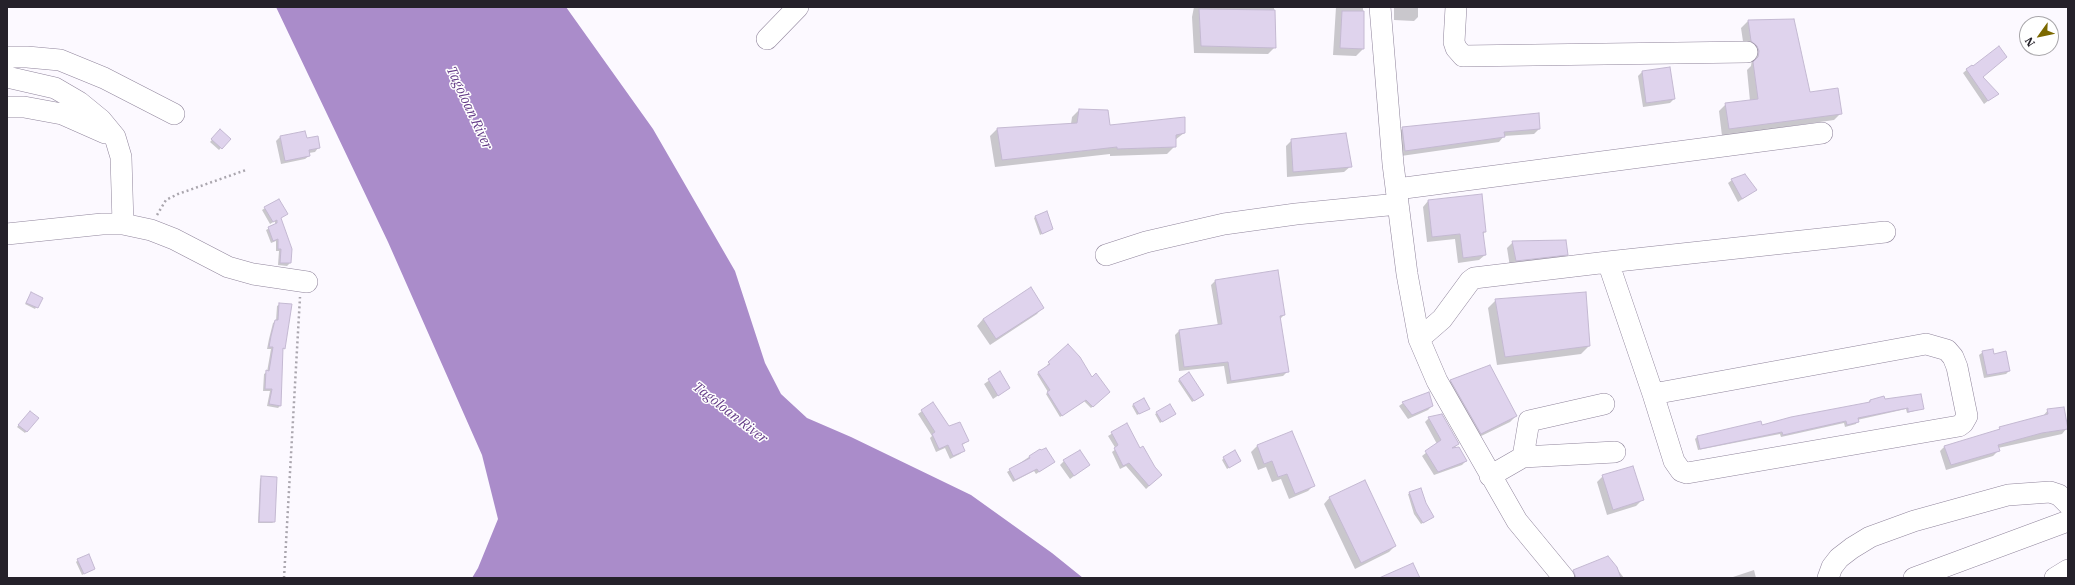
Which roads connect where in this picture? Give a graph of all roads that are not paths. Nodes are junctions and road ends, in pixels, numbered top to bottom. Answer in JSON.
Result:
{"nodes":[{"id":1,"x":798,"y":7,"type":"edge"},
{"id":2,"x":1380,"y":7,"type":"edge"},
{"id":3,"x":1456,"y":7,"type":"edge"},
{"id":4,"x":767,"y":39,"type":"dead end"},
{"id":5,"x":1747,"y":52,"type":"dead end"},
{"id":6,"x":7,"y":58,"type":"edge"},
{"id":7,"x":7,"y":77,"type":"edge"},
{"id":8,"x":7,"y":107,"type":"edge"},
{"id":9,"x":174,"y":114,"type":"dead end"},
{"id":10,"x":1822,"y":133,"type":"dead end"},
{"id":11,"x":115,"y":137,"type":"junction"},
{"id":12,"x":1397,"y":196,"type":"junction"},
{"id":13,"x":123,"y":224,"type":"junction"},
{"id":14,"x":1885,"y":232,"type":"dead end"},
{"id":15,"x":7,"y":234,"type":"edge"},
{"id":16,"x":1106,"y":255,"type":"dead end"},
{"id":17,"x":1608,"y":262,"type":"junction"},
{"id":18,"x":304,"y":282,"type":"road end"},
{"id":19,"x":1419,"y":339,"type":"junction"},
{"id":20,"x":1654,"y":394,"type":"junction"},
{"id":21,"x":1604,"y":404,"type":"dead end"},
{"id":22,"x":1615,"y":452,"type":"dead end"},
{"id":23,"x":1522,"y":457,"type":"junction"},
{"id":24,"x":1490,"y":476,"type":"junction"},
{"id":25,"x":2068,"y":504,"type":"edge"},
{"id":26,"x":2068,"y":521,"type":"edge"},
{"id":27,"x":1564,"y":578,"type":"edge"},
{"id":28,"x":1828,"y":578,"type":"edge"},
{"id":29,"x":1914,"y":578,"type":"edge"}],
"edges":[{"from":1,"to":4,"type":"street"},
{"from":2,"to":12,"type":"street"},
{"from":3,"to":5,"type":"street"},
{"from":6,"to":9,"type":"street"},
{"from":7,"to":11,"type":"street"},
{"from":8,"to":11,"type":"street"},
{"from":10,"to":12,"type":"street"},
{"from":11,"to":13,"type":"street"},
{"from":12,"to":16,"type":"street"},
{"from":12,"to":19,"type":"street"},
{"from":13,"to":15,"type":"street"},
{"from":13,"to":18,"type":"street"},
{"from":14,"to":17,"type":"street"},
{"from":17,"to":19,"type":"street"},
{"from":17,"to":20,"type":"street"},
{"from":19,"to":24,"type":"street"},
{"from":20,"to":20,"type":"street"},
{"from":21,"to":23,"type":"street"},
{"from":22,"to":23,"type":"street"},
{"from":23,"to":24,"type":"street"},
{"from":24,"to":27,"type":"street"},
{"from":25,"to":28,"type":"street"},
{"from":26,"to":29,"type":"street"}]}
